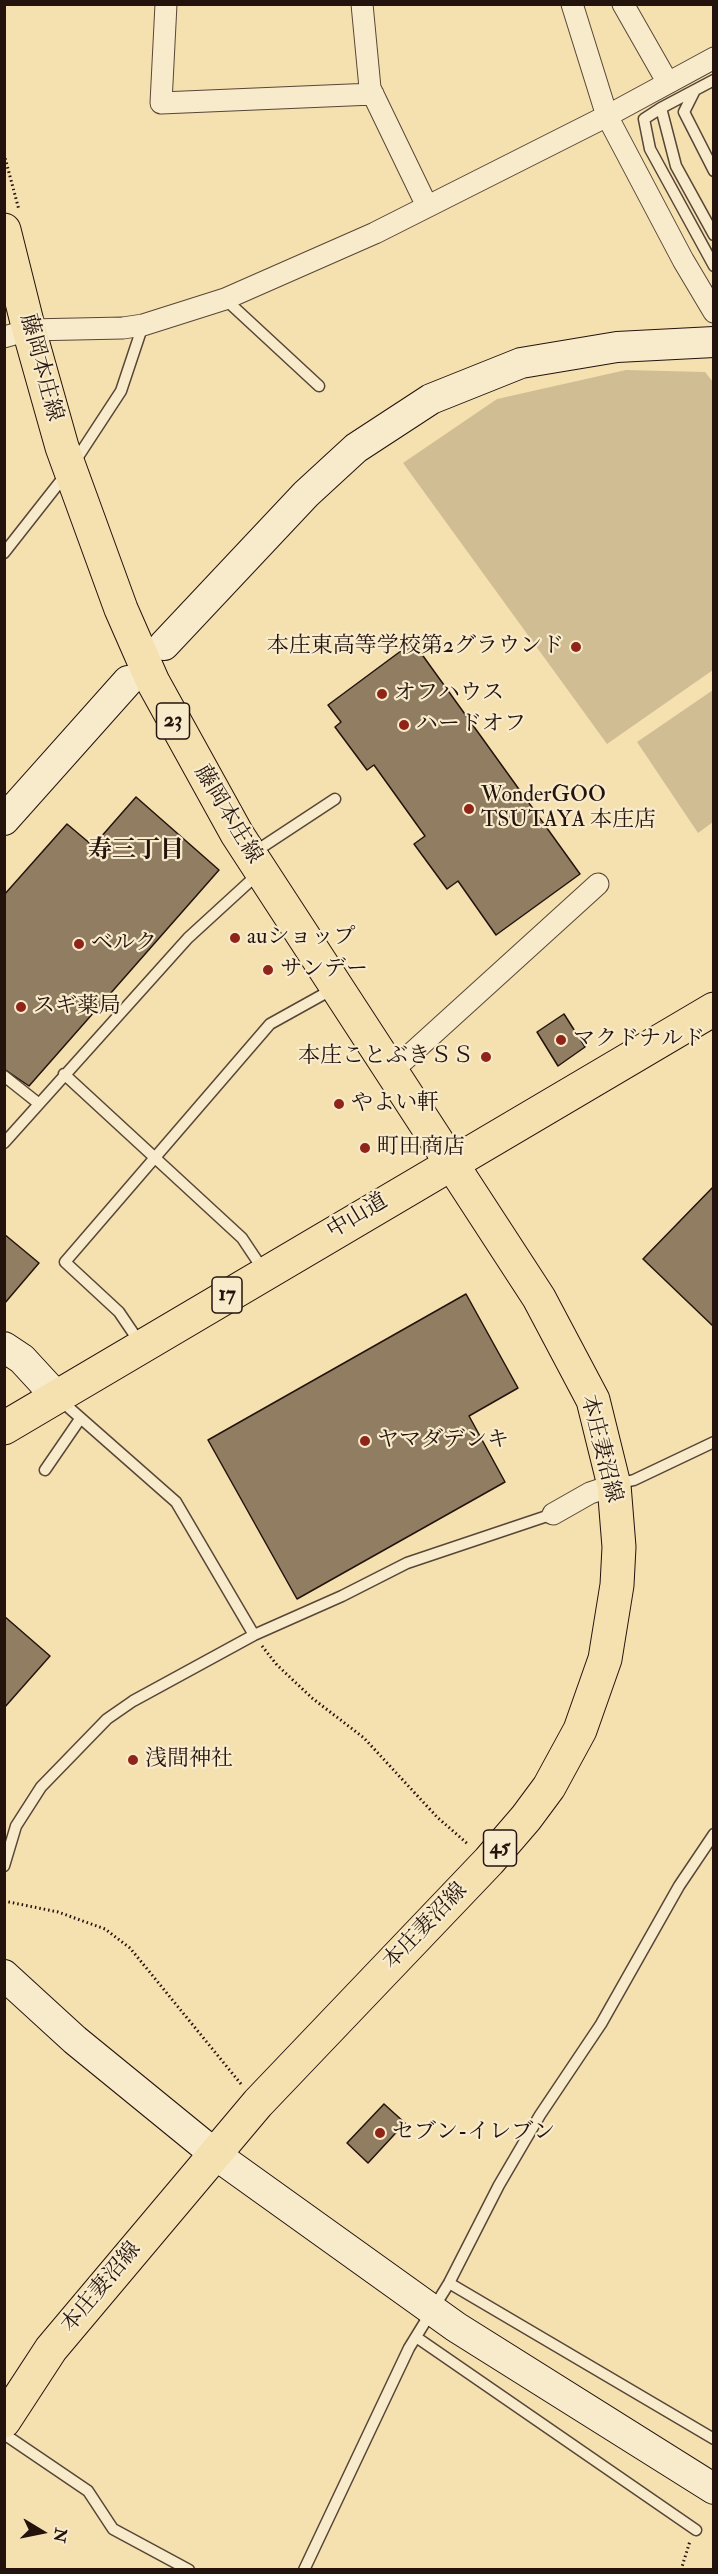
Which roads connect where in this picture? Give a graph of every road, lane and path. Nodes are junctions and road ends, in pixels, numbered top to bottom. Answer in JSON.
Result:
{"nodes":[{"id":1,"x":166,"y":4,"type":"edge"},
{"id":2,"x":363,"y":4,"type":"edge"},
{"id":3,"x":572,"y":4,"type":"edge"},
{"id":4,"x":622,"y":4,"type":"edge"},
{"id":5,"x":714,"y":58,"type":"edge"},
{"id":6,"x":714,"y":80,"type":"edge"},
{"id":7,"x":668,"y":83,"type":"junction"},
{"id":8,"x":695,"y":90,"type":"junction"},
{"id":9,"x":373,"y":94,"type":"junction"},
{"id":10,"x":661,"y":108,"type":"junction"},
{"id":11,"x":607,"y":116,"type":"junction"},
{"id":12,"x":713,"y":169,"type":"edge"},
{"id":13,"x":427,"y":206,"type":"junction"},
{"id":14,"x":4,"y":230,"type":"edge"},
{"id":15,"x":714,"y":235,"type":"edge"},
{"id":16,"x":714,"y":266,"type":"edge"},
{"id":17,"x":225,"y":299,"type":"junction"},
{"id":18,"x":714,"y":312,"type":"edge"},
{"id":19,"x":143,"y":325,"type":"junction"},
{"id":20,"x":17,"y":334,"type":"edge"},
{"id":21,"x":714,"y":342,"type":"edge"},
{"id":22,"x":319,"y":386,"type":"dead end"},
{"id":23,"x":70,"y":469,"type":"junction"},
{"id":24,"x":4,"y":553,"type":"edge"},
{"id":25,"x":164,"y":645,"type":"dead end"},
{"id":26,"x":128,"y":681,"type":"dead end"},
{"id":27,"x":335,"y":799,"type":"dead end"},
{"id":28,"x":4,"y":819,"type":"edge"},
{"id":29,"x":256,"y":862,"type":"junction"},
{"id":30,"x":598,"y":884,"type":"dead end"},
{"id":31,"x":336,"y":987,"type":"junction"},
{"id":32,"x":714,"y":1009,"type":"edge"},
{"id":33,"x":391,"y":1072,"type":"junction"},
{"id":34,"x":64,"y":1074,"type":"junction"},
{"id":35,"x":4,"y":1076,"type":"edge"},
{"id":36,"x":38,"y":1103,"type":"junction"},
{"id":37,"x":4,"y":1143,"type":"edge"},
{"id":38,"x":156,"y":1157,"type":"junction"},
{"id":39,"x":450,"y":1162,"type":"junction"},
{"id":40,"x":265,"y":1273,"type":"junction"},
{"id":41,"x":142,"y":1346,"type":"junction"},
{"id":42,"x":4,"y":1347,"type":"edge"},
{"id":43,"x":68,"y":1408,"type":"junction"},
{"id":44,"x":4,"y":1428,"type":"edge"},
{"id":45,"x":714,"y":1442,"type":"edge"},
{"id":46,"x":45,"y":1470,"type":"dead end"},
{"id":47,"x":614,"y":1485,"type":"junction"},
{"id":48,"x":553,"y":1514,"type":"joint"},
{"id":49,"x":254,"y":1635,"type":"junction"},
{"id":50,"x":714,"y":1834,"type":"edge"},
{"id":51,"x":489,"y":1861,"type":"junction"},
{"id":52,"x":4,"y":1866,"type":"edge"},
{"id":53,"x":4,"y":1901,"type":"edge"},
{"id":54,"x":4,"y":1975,"type":"edge"},
{"id":55,"x":258,"y":2103,"type":"junction"},
{"id":56,"x":216,"y":2155,"type":"junction"},
{"id":57,"x":449,"y":2283,"type":"junction"},
{"id":58,"x":432,"y":2310,"type":"junction"},
{"id":59,"x":416,"y":2337,"type":"junction"},
{"id":60,"x":4,"y":2421,"type":"edge"},
{"id":61,"x":4,"y":2434,"type":"edge"},
{"id":62,"x":714,"y":2439,"type":"edge"},
{"id":63,"x":714,"y":2489,"type":"edge"},
{"id":64,"x":696,"y":2530,"type":"dead end"},
{"id":65,"x":189,"y":2570,"type":"edge"},
{"id":66,"x":304,"y":2570,"type":"edge"}],
"edges":[{"from":1,"to":9,"type":"street"},
{"from":2,"to":9,"type":"street"},
{"from":3,"to":11,"type":"street"},
{"from":4,"to":7,"type":"street"},
{"from":5,"to":7,"type":"street"},
{"from":6,"to":8,"type":"lane"},
{"from":7,"to":11,"type":"street"},
{"from":8,"to":10,"type":"lane"},
{"from":8,"to":12,"type":"lane"},
{"from":9,"to":13,"type":"street"},
{"from":10,"to":15,"type":"lane"},
{"from":10,"to":16,"type":"lane"},
{"from":11,"to":13,"type":"street"},
{"from":11,"to":18,"type":"street"},
{"from":13,"to":17,"type":"street"},
{"from":14,"to":20,"type":"main road","name":"藤岡本庄線","number":"23"},
{"from":17,"to":19,"type":"street"},
{"from":17,"to":22,"type":"lane"},
{"from":19,"to":20,"type":"street"},
{"from":19,"to":23,"type":"lane"},
{"from":20,"to":23,"type":"main road","name":"藤岡本庄線","number":"23"},
{"from":21,"to":25,"type":"street"},
{"from":23,"to":24,"type":"lane"},
{"from":23,"to":29,"type":"main road","name":"藤岡本庄線","number":"23"},
{"from":26,"to":28,"type":"street"},
{"from":27,"to":29,"type":"lane"},
{"from":29,"to":31,"type":"main road","name":"藤岡本庄線","number":"23"},
{"from":29,"to":34,"type":"lane"},
{"from":30,"to":33,"type":"street"},
{"from":31,"to":33,"type":"main road","name":"藤岡本庄線","number":"23"},
{"from":31,"to":38,"type":"lane"},
{"from":32,"to":39,"type":"main road","name":"中山道","number":"17"},
{"from":33,"to":39,"type":"main road","name":"藤岡本庄線","number":"23"},
{"from":34,"to":36,"type":"lane"},
{"from":34,"to":38,"type":"lane"},
{"from":35,"to":36,"type":"lane"},
{"from":36,"to":37,"type":"lane"},
{"from":38,"to":40,"type":"lane"},
{"from":38,"to":41,"type":"lane"},
{"from":39,"to":40,"type":"main road","name":"中山道","number":"17"},
{"from":39,"to":47,"type":"main road","name":"本庄妻沼線","number":"45"},
{"from":40,"to":41,"type":"main road","name":"中山道","number":"17"},
{"from":41,"to":43,"type":"main road","name":"中山道","number":"17"},
{"from":42,"to":43,"type":"street"},
{"from":43,"to":44,"type":"main road","name":"中山道","number":"17"},
{"from":43,"to":46,"type":"lane"},
{"from":43,"to":49,"type":"lane"},
{"from":45,"to":47,"type":"lane"},
{"from":47,"to":48,"type":"street"},
{"from":47,"to":51,"type":"main road","name":"本庄妻沼線","number":"45"},
{"from":48,"to":49,"type":"lane"},
{"from":49,"to":51,"type":"path"},
{"from":49,"to":52,"type":"lane"},
{"from":50,"to":57,"type":"lane"},
{"from":51,"to":55,"type":"main road","name":"本庄妻沼線","number":"45"},
{"from":53,"to":55,"type":"path"},
{"from":54,"to":56,"type":"street"},
{"from":55,"to":56,"type":"main road","name":"本庄妻沼線","number":"45"},
{"from":56,"to":58,"type":"street"},
{"from":56,"to":60,"type":"main road","name":"本庄妻沼線","number":"45"},
{"from":57,"to":58,"type":"lane"},
{"from":57,"to":62,"type":"lane"},
{"from":58,"to":59,"type":"lane"},
{"from":58,"to":63,"type":"street"},
{"from":59,"to":64,"type":"lane"},
{"from":59,"to":66,"type":"lane"},
{"from":61,"to":65,"type":"lane"}]}
